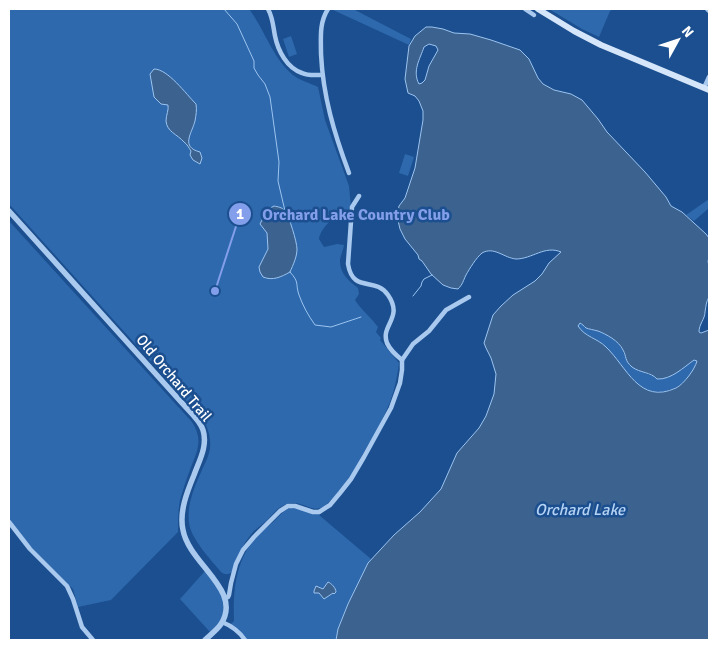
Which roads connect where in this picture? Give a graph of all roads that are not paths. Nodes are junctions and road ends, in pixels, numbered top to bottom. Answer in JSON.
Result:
{"nodes":[{"id":1,"x":268,"y":9,"type":"edge"},
{"id":2,"x":328,"y":9,"type":"edge"},
{"id":3,"x":525,"y":9,"type":"edge"},
{"id":4,"x":536,"y":12,"type":"edge"},
{"id":5,"x":322,"y":75,"type":"junction"},
{"id":6,"x":709,"y":77,"type":"edge"},
{"id":7,"x":706,"y":89,"type":"edge"},
{"id":8,"x":349,"y":173,"type":"dead end"},
{"id":9,"x":359,"y":196,"type":"dead end"},
{"id":10,"x":9,"y":211,"type":"edge"},
{"id":11,"x":469,"y":297,"type":"dead end"},
{"id":12,"x":402,"y":360,"type":"junction"},
{"id":13,"x":9,"y":522,"type":"edge"},
{"id":14,"x":231,"y":583,"type":"junction"},
{"id":15,"x":219,"y":586,"type":"junction"},
{"id":16,"x":225,"y":598,"type":"junction"},
{"id":17,"x":222,"y":622,"type":"junction"},
{"id":18,"x":93,"y":640,"type":"edge"},
{"id":19,"x":205,"y":640,"type":"edge"},
{"id":20,"x":245,"y":640,"type":"edge"}],
"edges":[{"from":1,"to":5,"type":"street"},
{"from":2,"to":5,"type":"street"},
{"from":3,"to":4,"type":"street"},
{"from":4,"to":7,"type":"main road"},
{"from":5,"to":8,"type":"street"},
{"from":6,"to":7,"type":"street"},
{"from":9,"to":12,"type":"street"},
{"from":10,"to":15,"type":"street","name":"Old Orchard Trail"},
{"from":11,"to":12,"type":"street"},
{"from":12,"to":14,"type":"street"},
{"from":13,"to":18,"type":"street"},
{"from":14,"to":15,"type":"street"},
{"from":14,"to":16,"type":"street"},
{"from":15,"to":16,"type":"street","name":"Old Orchard Trail"},
{"from":16,"to":17,"type":"street"},
{"from":17,"to":19,"type":"street"},
{"from":17,"to":20,"type":"street"}]}
